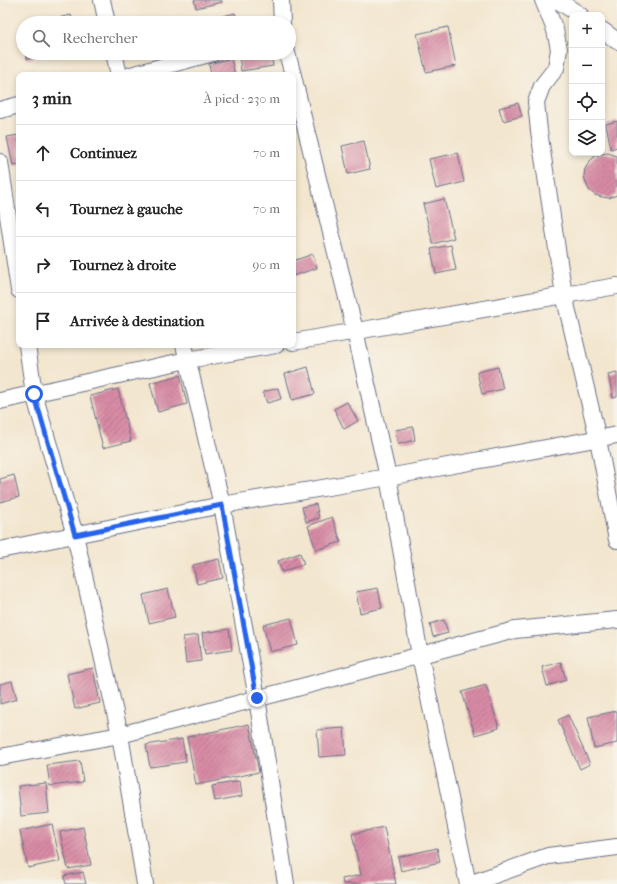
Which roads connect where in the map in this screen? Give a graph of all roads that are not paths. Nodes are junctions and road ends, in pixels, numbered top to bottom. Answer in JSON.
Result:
{"nodes":[{"id":1,"x":102,"y":0,"type":"edge"},
{"id":2,"x":281,"y":0,"type":"edge"},
{"id":3,"x":543,"y":0,"type":"edge"},
{"id":4,"x":557,"y":0,"type":"edge"},
{"id":5,"x":575,"y":12,"type":"edge"},
{"id":6,"x":106,"y":16,"type":"edge"},
{"id":7,"x":282,"y":16,"type":"edge"},
{"id":8,"x":605,"y":32,"type":"edge"},
{"id":9,"x":617,"y":41,"type":"edge"},
{"id":10,"x":116,"y":60,"type":"edge"},
{"id":11,"x":187,"y":60,"type":"edge"},
{"id":12,"x":289,"y":60,"type":"edge"},
{"id":13,"x":119,"y":72,"type":"edge"},
{"id":14,"x":142,"y":72,"type":"edge"},
{"id":15,"x":292,"y":72,"type":"edge"},
{"id":16,"x":296,"y":88,"type":"edge"},
{"id":17,"x":16,"y":106,"type":"edge"},
{"id":18,"x":0,"y":110,"type":"edge"},
{"id":19,"x":0,"y":162,"type":"edge"},
{"id":20,"x":16,"y":270,"type":"edge"},
{"id":21,"x":617,"y":286,"type":"edge"},
{"id":22,"x":564,"y":295,"type":"junction"},
{"id":23,"x":355,"y":331,"type":"junction"},
{"id":24,"x":296,"y":341,"type":"edge"},
{"id":25,"x":27,"y":348,"type":"edge"},
{"id":26,"x":242,"y":348,"type":"edge"},
{"id":27,"x":186,"y":353,"type":"edge"},
{"id":28,"x":34,"y":394,"type":"junction"},
{"id":29,"x":0,"y":401,"type":"edge"},
{"id":30,"x":617,"y":435,"type":"edge"},
{"id":31,"x":598,"y":439,"type":"junction"},
{"id":32,"x":388,"y":477,"type":"junction"},
{"id":33,"x":222,"y":505,"type":"junction"},
{"id":34,"x":75,"y":535,"type":"junction"},
{"id":35,"x":617,"y":540,"type":"edge"},
{"id":36,"x":0,"y":550,"type":"edge"},
{"id":37,"x":617,"y":620,"type":"edge"},
{"id":38,"x":420,"y":655,"type":"junction"},
{"id":39,"x":257,"y":698,"type":"junction"},
{"id":40,"x":120,"y":735,"type":"junction"},
{"id":41,"x":0,"y":757,"type":"edge"},
{"id":42,"x":617,"y":846,"type":"edge"},
{"id":43,"x":145,"y":884,"type":"edge"},
{"id":44,"x":286,"y":884,"type":"edge"},
{"id":45,"x":468,"y":884,"type":"edge"}],
"edges":[{"from":1,"to":6,"type":"street"},
{"from":2,"to":7,"type":"street"},
{"from":3,"to":22,"type":"street"},
{"from":4,"to":5,"type":"street"},
{"from":8,"to":9,"type":"street"},
{"from":10,"to":13,"type":"street"},
{"from":11,"to":14,"type":"street"},
{"from":12,"to":15,"type":"street"},
{"from":16,"to":23,"type":"street"},
{"from":17,"to":18,"type":"street"},
{"from":19,"to":20,"type":"street"},
{"from":21,"to":22,"type":"street"},
{"from":22,"to":23,"type":"street"},
{"from":22,"to":31,"type":"street"},
{"from":23,"to":24,"type":"street"},
{"from":23,"to":32,"type":"street"},
{"from":25,"to":28,"type":"street"},
{"from":26,"to":27,"type":"street"},
{"from":27,"to":28,"type":"street"},
{"from":27,"to":33,"type":"street"},
{"from":28,"to":29,"type":"street"},
{"from":28,"to":34,"type":"street"},
{"from":30,"to":31,"type":"street"},
{"from":31,"to":32,"type":"street"},
{"from":31,"to":35,"type":"street"},
{"from":32,"to":33,"type":"street"},
{"from":32,"to":38,"type":"street"},
{"from":33,"to":34,"type":"street"},
{"from":33,"to":39,"type":"street"},
{"from":34,"to":36,"type":"street"},
{"from":34,"to":40,"type":"street"},
{"from":37,"to":38,"type":"street"},
{"from":38,"to":39,"type":"street"},
{"from":38,"to":45,"type":"street"},
{"from":39,"to":40,"type":"street"},
{"from":39,"to":44,"type":"street"},
{"from":40,"to":41,"type":"street"},
{"from":40,"to":43,"type":"street"},
{"from":42,"to":45,"type":"street"}]}
